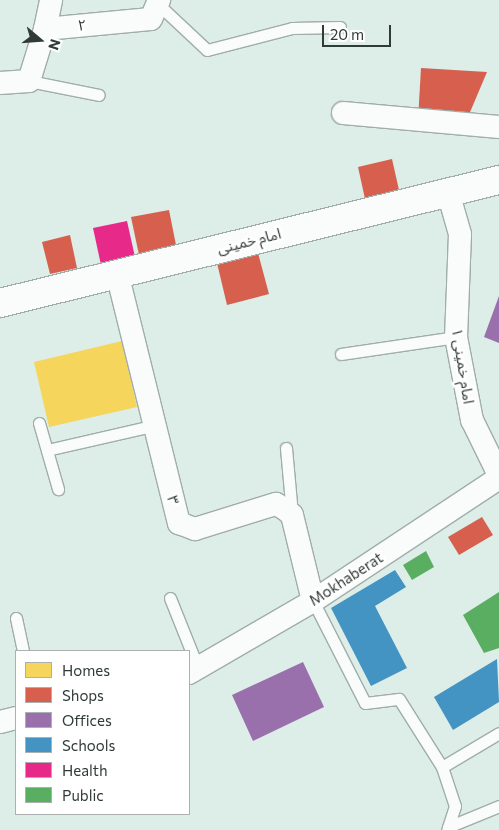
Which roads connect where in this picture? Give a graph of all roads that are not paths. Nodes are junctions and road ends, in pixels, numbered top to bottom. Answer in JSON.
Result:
{"nodes":[{"id":1,"x":51,"y":0,"type":"edge"},
{"id":2,"x":160,"y":3,"type":"edge"},
{"id":3,"x":340,"y":27,"type":"dead end"},
{"id":4,"x":45,"y":29,"type":"junction"},
{"id":5,"x":29,"y":81,"type":"junction"},
{"id":6,"x":0,"y":83,"type":"edge"},
{"id":7,"x":99,"y":95,"type":"dead end"},
{"id":8,"x":343,"y":113,"type":"dead end"},
{"id":9,"x":499,"y":127,"type":"edge"},
{"id":10,"x":499,"y":180,"type":"edge"},
{"id":11,"x":448,"y":192,"type":"junction"},
{"id":12,"x":117,"y":273,"type":"junction"},
{"id":13,"x":0,"y":303,"type":"edge"},
{"id":14,"x":456,"y":336,"type":"junction"},
{"id":15,"x":341,"y":354,"type":"dead end"},
{"id":16,"x":39,"y":423,"type":"dead end"},
{"id":17,"x":152,"y":426,"type":"junction"},
{"id":18,"x":286,"y":448,"type":"dead end"},
{"id":19,"x":47,"y":450,"type":"junction"},
{"id":20,"x":499,"y":477,"type":"edge"},
{"id":21,"x":58,"y":489,"type":"dead end"},
{"id":22,"x":292,"y":515,"type":"junction"},
{"id":23,"x":170,"y":598,"type":"dead end"},
{"id":24,"x":314,"y":601,"type":"junction"},
{"id":25,"x":16,"y":618,"type":"dead end"},
{"id":26,"x":23,"y":650,"type":"edge"},
{"id":27,"x":187,"y":650,"type":"edge"},
{"id":28,"x":190,"y":659,"type":"edge"},
{"id":29,"x":194,"y":671,"type":"edge"},
{"id":30,"x":15,"y":718,"type":"edge"},
{"id":31,"x":0,"y":722,"type":"edge"},
{"id":32,"x":499,"y":732,"type":"edge"},
{"id":33,"x":442,"y":766,"type":"junction"},
{"id":34,"x":499,"y":806,"type":"edge"},
{"id":35,"x":447,"y":829,"type":"edge"}],
"edges":[{"from":1,"to":4,"type":"street"},
{"from":2,"to":3,"type":"lane"},
{"from":2,"to":4,"type":"street","name":"۲"},
{"from":4,"to":5,"type":"street"},
{"from":5,"to":6,"type":"street"},
{"from":5,"to":7,"type":"lane"},
{"from":8,"to":9,"type":"street"},
{"from":10,"to":11,"type":"main road","name":"امام خمینی"},
{"from":11,"to":12,"type":"main road","name":"امام خمینی"},
{"from":11,"to":14,"type":"street","name":"امام خمینی ۱"},
{"from":12,"to":13,"type":"main road","name":"امام خمینی"},
{"from":12,"to":17,"type":"street","name":"۳"},
{"from":14,"to":15,"type":"lane"},
{"from":14,"to":20,"type":"street","name":"امام خمینی ۱"},
{"from":16,"to":19,"type":"lane"},
{"from":17,"to":19,"type":"lane"},
{"from":17,"to":22,"type":"street","name":"۳"},
{"from":18,"to":22,"type":"lane"},
{"from":19,"to":21,"type":"lane"},
{"from":20,"to":24,"type":"street","name":"Mokhaberat"},
{"from":22,"to":24,"type":"street"},
{"from":23,"to":27,"type":"lane"},
{"from":24,"to":29,"type":"street","name":"Mokhaberat"},
{"from":24,"to":33,"type":"lane"},
{"from":25,"to":26,"type":"lane"},
{"from":28,"to":29,"type":"lane"},
{"from":30,"to":31,"type":"street"},
{"from":32,"to":33,"type":"lane"},
{"from":33,"to":35,"type":"lane"},
{"from":34,"to":35,"type":"lane"}]}
